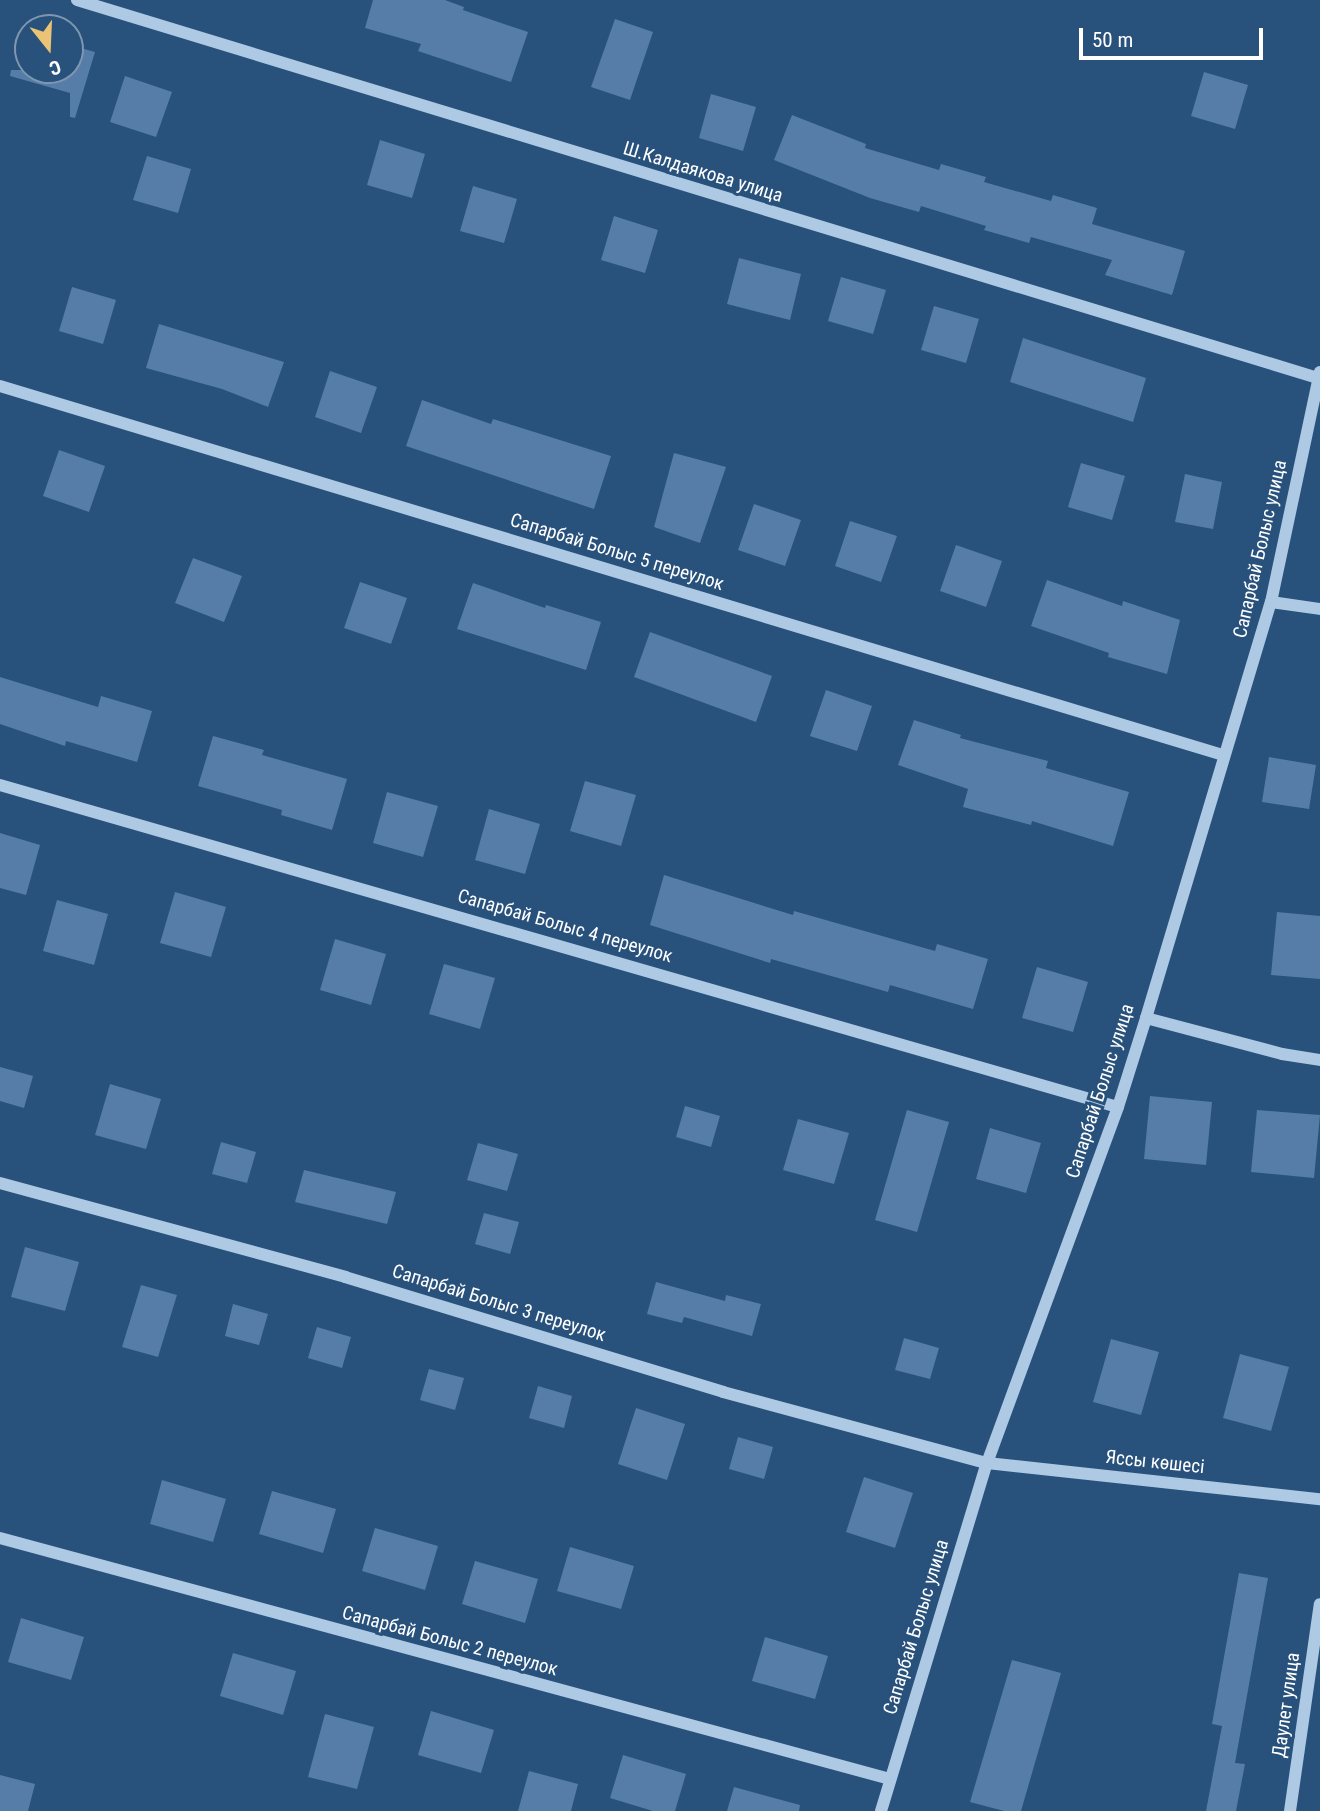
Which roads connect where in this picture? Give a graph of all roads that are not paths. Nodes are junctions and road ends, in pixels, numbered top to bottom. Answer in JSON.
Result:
{"nodes":[{"id":1,"x":77,"y":0,"type":"edge"},
{"id":2,"x":1319,"y":375,"type":"edge"},
{"id":3,"x":0,"y":386,"type":"edge"},
{"id":4,"x":1271,"y":602,"type":"junction"},
{"id":5,"x":1320,"y":609,"type":"edge"},
{"id":6,"x":1223,"y":755,"type":"junction"},
{"id":7,"x":0,"y":785,"type":"edge"},
{"id":8,"x":1146,"y":1018,"type":"junction"},
{"id":9,"x":1320,"y":1060,"type":"edge"},
{"id":10,"x":1118,"y":1107,"type":"junction"},
{"id":11,"x":0,"y":1183,"type":"edge"},
{"id":12,"x":987,"y":1463,"type":"junction"},
{"id":13,"x":1320,"y":1499,"type":"edge"},
{"id":14,"x":0,"y":1538,"type":"edge"},
{"id":15,"x":1320,"y":1604,"type":"edge"},
{"id":16,"x":890,"y":1779,"type":"junction"},
{"id":17,"x":881,"y":1811,"type":"edge"},
{"id":18,"x":1290,"y":1811,"type":"edge"}],
"edges":[{"from":1,"to":2,"type":"street","name":"Ш.Калдаякова улица"},
{"from":2,"to":4,"type":"street","name":"Сапарбай Болыс улица"},
{"from":3,"to":6,"type":"street","name":"Сапарбай Болыс 5 переулок"},
{"from":4,"to":5,"type":"street"},
{"from":4,"to":6,"type":"street","name":"Сапарбай Болыс улица"},
{"from":6,"to":8,"type":"street","name":"Сапарбай Болыс улица"},
{"from":7,"to":10,"type":"street","name":"Сапарбай Болыс 4 переулок"},
{"from":8,"to":9,"type":"street"},
{"from":8,"to":10,"type":"street","name":"Сапарбай Болыс улица"},
{"from":10,"to":12,"type":"street","name":"Сапарбай Болыс улица"},
{"from":11,"to":12,"type":"street","name":"Сапарбай Болыс 3 переулок"},
{"from":12,"to":13,"type":"street","name":"Яссы көшесі"},
{"from":12,"to":16,"type":"street","name":"Сапарбай Болыс улица"},
{"from":14,"to":16,"type":"street","name":"Сапарбай Болыс 2 переулок"},
{"from":15,"to":18,"type":"street","name":"Даулет улица"},
{"from":16,"to":17,"type":"street","name":"Сапарбай Болыс улица"}]}
